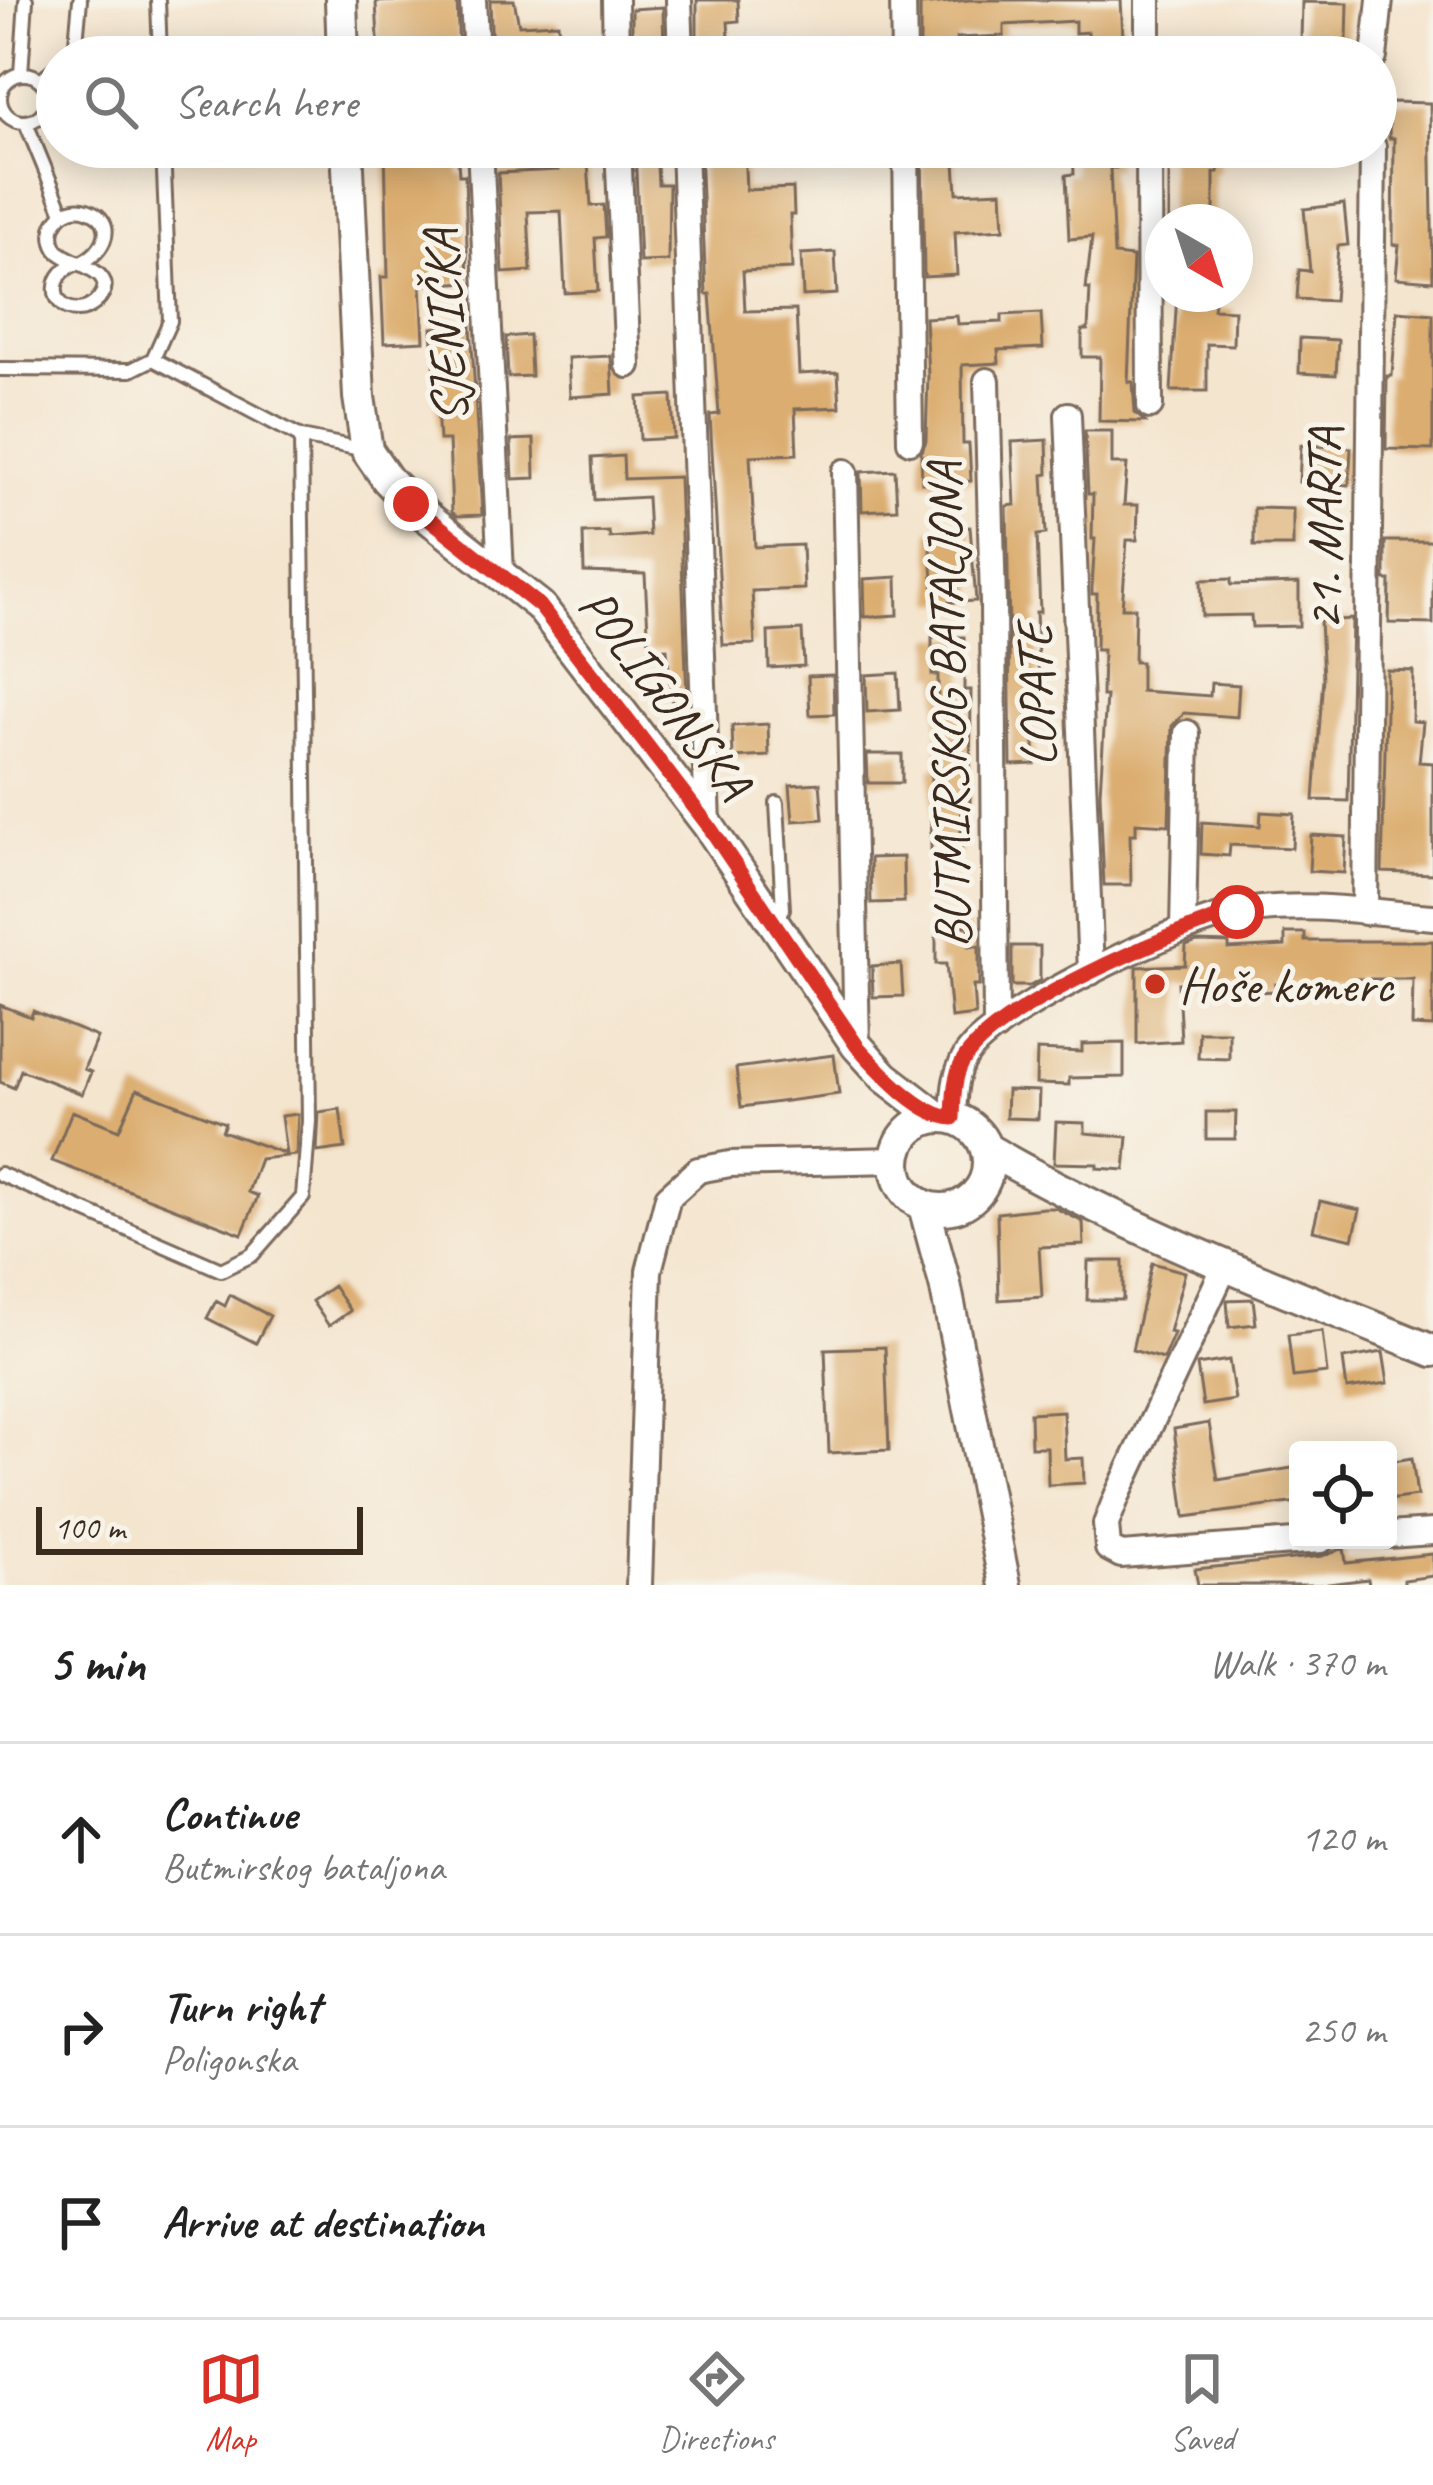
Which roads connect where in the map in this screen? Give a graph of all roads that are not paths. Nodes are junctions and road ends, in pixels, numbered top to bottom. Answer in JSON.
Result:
{"nodes":[{"id":1,"x":26,"y":0,"type":"edge"},
{"id":2,"x":80,"y":0,"type":"edge"},
{"id":3,"x":158,"y":0,"type":"edge"},
{"id":4,"x":340,"y":0,"type":"edge"},
{"id":5,"x":473,"y":0,"type":"edge"},
{"id":6,"x":615,"y":0,"type":"edge"},
{"id":7,"x":679,"y":0,"type":"edge"},
{"id":8,"x":903,"y":0,"type":"edge"},
{"id":9,"x":1148,"y":0,"type":"edge"},
{"id":10,"x":1380,"y":0,"type":"edge"},
{"id":11,"x":77,"y":36,"type":"edge"},
{"id":12,"x":159,"y":36,"type":"edge"},
{"id":13,"x":342,"y":36,"type":"edge"},
{"id":14,"x":475,"y":36,"type":"edge"},
{"id":15,"x":616,"y":36,"type":"edge"},
{"id":16,"x":680,"y":36,"type":"edge"},
{"id":17,"x":904,"y":36,"type":"edge"},
{"id":18,"x":1148,"y":36,"type":"edge"},
{"id":19,"x":1376,"y":36,"type":"edge"},
{"id":20,"x":21,"y":74,"type":"junction"},
{"id":21,"x":36,"y":79,"type":"edge"},
{"id":22,"x":2,"y":85,"type":"edge"},
{"id":23,"x":36,"y":119,"type":"edge"},
{"id":24,"x":26,"y":123,"type":"junction"},
{"id":25,"x":36,"y":147,"type":"edge"},
{"id":26,"x":44,"y":168,"type":"edge"},
{"id":27,"x":165,"y":168,"type":"edge"},
{"id":28,"x":348,"y":168,"type":"edge"},
{"id":29,"x":481,"y":168,"type":"edge"},
{"id":30,"x":619,"y":168,"type":"edge"},
{"id":31,"x":685,"y":168,"type":"edge"},
{"id":32,"x":906,"y":168,"type":"edge"},
{"id":33,"x":1149,"y":168,"type":"edge"},
{"id":34,"x":1372,"y":168,"type":"edge"},
{"id":35,"x":63,"y":213,"type":"junction"},
{"id":36,"x":153,"y":358,"type":"junction"},
{"id":37,"x":628,"y":365,"type":"dead end"},
{"id":38,"x":0,"y":369,"type":"edge"},
{"id":39,"x":987,"y":381,"type":"dead end"},
{"id":40,"x":1150,"y":406,"type":"dead end"},
{"id":41,"x":1069,"y":415,"type":"dead end"},
{"id":42,"x":301,"y":437,"type":"junction"},
{"id":43,"x":910,"y":441,"type":"dead end"},
{"id":44,"x":367,"y":451,"type":"junction"},
{"id":45,"x":845,"y":472,"type":"dead end"},
{"id":46,"x":501,"y":572,"type":"junction"},
{"id":47,"x":1186,"y":733,"type":"dead end"},
{"id":48,"x":777,"y":803,"type":"dead end"},
{"id":49,"x":708,"y":825,"type":"junction"},
{"id":50,"x":1365,"y":912,"type":"junction"},
{"id":51,"x":1433,"y":917,"type":"edge"},
{"id":52,"x":775,"y":924,"type":"junction"},
{"id":53,"x":1183,"y":929,"type":"junction"},
{"id":54,"x":1091,"y":972,"type":"junction"},
{"id":55,"x":996,"y":1028,"type":"junction"},
{"id":56,"x":857,"y":1046,"type":"junction"},
{"id":57,"x":885,"y":1077,"type":"junction"},
{"id":58,"x":945,"y":1117,"type":"junction"},
{"id":59,"x":908,"y":1130,"type":"junction"},
{"id":60,"x":987,"y":1149,"type":"junction"},
{"id":61,"x":896,"y":1160,"type":"junction"},
{"id":62,"x":0,"y":1174,"type":"edge"},
{"id":63,"x":1047,"y":1184,"type":"junction"},
{"id":64,"x":970,"y":1198,"type":"junction"},
{"id":65,"x":924,"y":1206,"type":"junction"},
{"id":66,"x":1225,"y":1265,"type":"junction"},
{"id":67,"x":945,"y":1284,"type":"junction"},
{"id":68,"x":1433,"y":1352,"type":"edge"},
{"id":69,"x":1433,"y":1532,"type":"edge"},
{"id":70,"x":1397,"y":1534,"type":"edge"},
{"id":71,"x":1289,"y":1542,"type":"edge"},
{"id":72,"x":639,"y":1585,"type":"edge"},
{"id":73,"x":1005,"y":1585,"type":"edge"}],
"edges":[{"from":1,"to":20,"type":"lane"},
{"from":2,"to":11,"type":"lane"},
{"from":3,"to":12,"type":"lane"},
{"from":4,"to":13,"type":"street"},
{"from":5,"to":14,"type":"street"},
{"from":6,"to":15,"type":"street"},
{"from":7,"to":16,"type":"street"},
{"from":8,"to":17,"type":"street"},
{"from":9,"to":18,"type":"street"},
{"from":10,"to":19,"type":"street"},
{"from":20,"to":21,"type":"lane"},
{"from":20,"to":22,"type":"lane"},
{"from":22,"to":24,"type":"lane"},
{"from":23,"to":24,"type":"lane"},
{"from":24,"to":25,"type":"lane"},
{"from":26,"to":35,"type":"lane"},
{"from":27,"to":36,"type":"lane"},
{"from":28,"to":44,"type":"street"},
{"from":29,"to":46,"type":"street","name":"SJENIČKA"},
{"from":30,"to":37,"type":"street"},
{"from":31,"to":49,"type":"street"},
{"from":32,"to":43,"type":"street"},
{"from":33,"to":40,"type":"street"},
{"from":34,"to":50,"type":"street","name":"21. MARTA"},
{"from":35,"to":35,"type":"lane"},
{"from":36,"to":38,"type":"lane"},
{"from":36,"to":42,"type":"lane"},
{"from":39,"to":55,"type":"street","name":"BUTMIRSKOG BATALJONA"},
{"from":41,"to":54,"type":"street","name":"LOPATE"},
{"from":42,"to":44,"type":"lane"},
{"from":42,"to":62,"type":"lane"},
{"from":44,"to":46,"type":"street","name":"POLIGONSKA"},
{"from":45,"to":56,"type":"street"},
{"from":46,"to":49,"type":"street","name":"POLIGONSKA"},
{"from":47,"to":53,"type":"street"},
{"from":48,"to":52,"type":"lane"},
{"from":49,"to":52,"type":"street","name":"POLIGONSKA"},
{"from":50,"to":51,"type":"street"},
{"from":50,"to":53,"type":"street"},
{"from":52,"to":56,"type":"street","name":"POLIGONSKA"},
{"from":53,"to":54,"type":"street"},
{"from":54,"to":55,"type":"street"},
{"from":55,"to":58,"type":"street"},
{"from":56,"to":57,"type":"street","name":"POLIGONSKA"},
{"from":57,"to":58,"type":"street","name":"POLIGONSKA"},
{"from":57,"to":59,"type":"street","name":"POLIGONSKA"},
{"from":58,"to":59,"type":"street"},
{"from":58,"to":60,"type":"street"},
{"from":59,"to":61,"type":"street"},
{"from":60,"to":63,"type":"street"},
{"from":60,"to":64,"type":"street"},
{"from":61,"to":65,"type":"street"},
{"from":61,"to":72,"type":"street"},
{"from":63,"to":64,"type":"street"},
{"from":63,"to":66,"type":"street"},
{"from":64,"to":65,"type":"street"},
{"from":64,"to":67,"type":"street"},
{"from":65,"to":67,"type":"street"},
{"from":66,"to":68,"type":"street"},
{"from":66,"to":71,"type":"street"},
{"from":67,"to":73,"type":"street"},
{"from":69,"to":70,"type":"street"}]}
